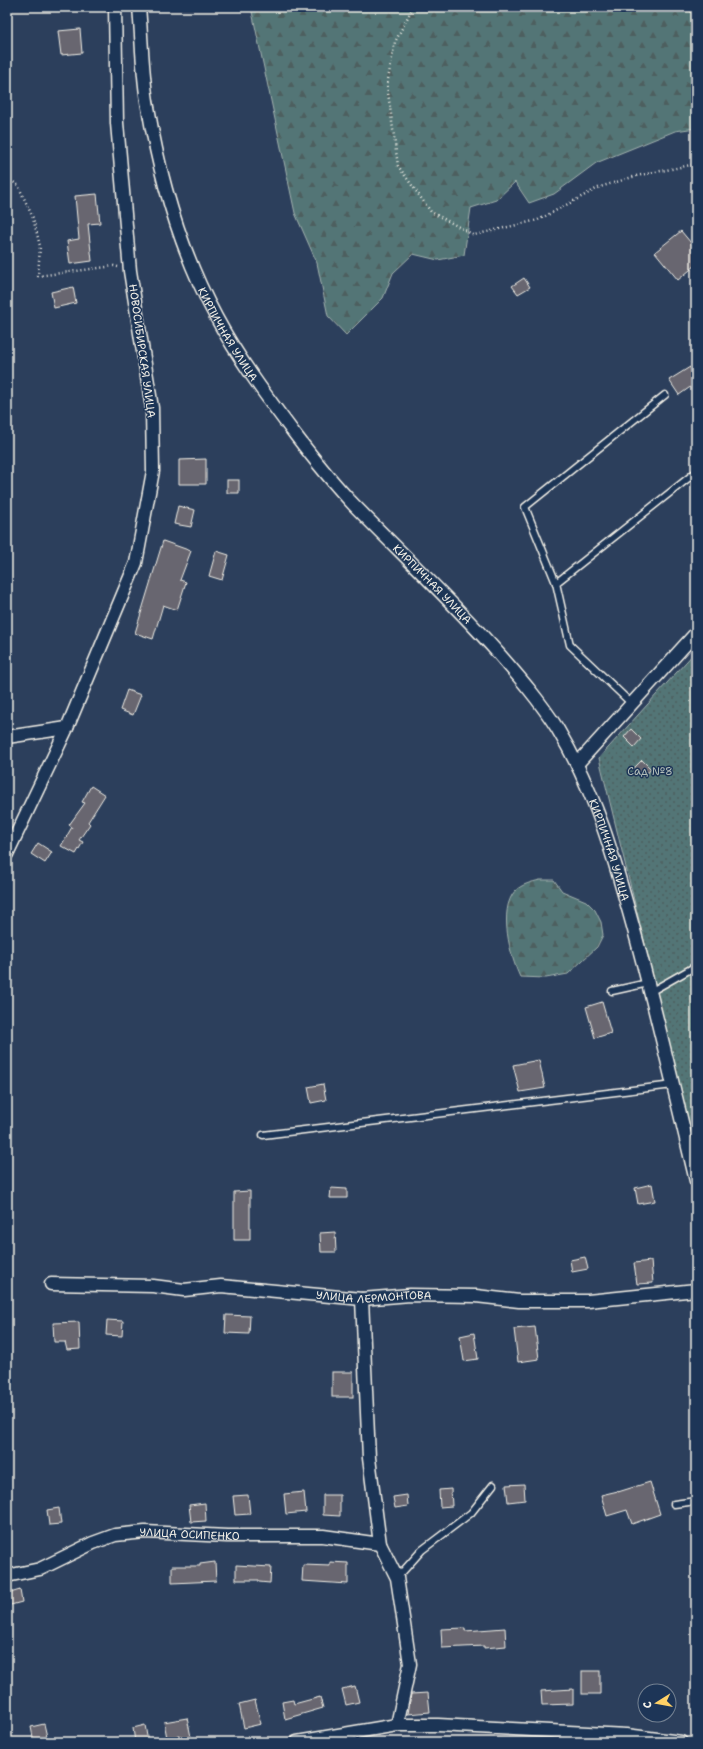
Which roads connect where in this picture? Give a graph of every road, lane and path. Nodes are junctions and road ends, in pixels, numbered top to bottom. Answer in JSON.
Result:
{"nodes":[{"id":1,"x":115,"y":7,"type":"edge"},
{"id":2,"x":139,"y":7,"type":"edge"},
{"id":3,"x":413,"y":7,"type":"edge"},
{"id":4,"x":696,"y":164,"type":"edge"},
{"id":5,"x":7,"y":178,"type":"edge"},
{"id":6,"x":130,"y":271,"type":"junction"},
{"id":7,"x":666,"y":395,"type":"dead end"},
{"id":8,"x":696,"y":472,"type":"edge"},
{"id":9,"x":556,"y":583,"type":"junction"},
{"id":10,"x":696,"y":633,"type":"edge"},
{"id":11,"x":632,"y":704,"type":"junction"},
{"id":12,"x":67,"y":728,"type":"junction"},
{"id":13,"x":7,"y":737,"type":"edge"},
{"id":14,"x":577,"y":764,"type":"junction"},
{"id":15,"x":7,"y":854,"type":"edge"},
{"id":16,"x":696,"y":966,"type":"edge"},
{"id":17,"x":649,"y":987,"type":"junction"},
{"id":18,"x":612,"y":991,"type":"dead end"},
{"id":19,"x":673,"y":1085,"type":"junction"},
{"id":20,"x":263,"y":1135,"type":"dead end"},
{"id":21,"x":696,"y":1181,"type":"edge"},
{"id":22,"x":51,"y":1284,"type":"dead end"},
{"id":23,"x":696,"y":1290,"type":"edge"},
{"id":24,"x":362,"y":1299,"type":"junction"},
{"id":25,"x":493,"y":1485,"type":"dead end"},
{"id":26,"x":696,"y":1501,"type":"edge"},
{"id":27,"x":674,"y":1504,"type":"dead end"},
{"id":28,"x":380,"y":1544,"type":"junction"},
{"id":29,"x":7,"y":1576,"type":"edge"},
{"id":30,"x":397,"y":1578,"type":"junction"},
{"id":31,"x":397,"y":1725,"type":"junction"},
{"id":32,"x":304,"y":1741,"type":"edge"},
{"id":33,"x":681,"y":1742,"type":"edge"}],
"edges":[{"from":1,"to":6,"type":"street","name":"НОВОСИБИРСКАЯ УЛИЦА"},
{"from":2,"to":14,"type":"street","name":"КИРПИЧНАЯ УЛИЦА"},
{"from":3,"to":4,"type":"path"},
{"from":5,"to":6,"type":"path"},
{"from":6,"to":12,"type":"street","name":"НОВОСИБИРСКАЯ УЛИЦА"},
{"from":7,"to":9,"type":"lane"},
{"from":8,"to":9,"type":"lane"},
{"from":9,"to":11,"type":"lane"},
{"from":10,"to":11,"type":"street"},
{"from":11,"to":14,"type":"street"},
{"from":12,"to":13,"type":"street"},
{"from":12,"to":15,"type":"street","name":"НОВОСИБИРСКАЯ УЛИЦА"},
{"from":14,"to":17,"type":"street","name":"КИРПИЧНАЯ УЛИЦА"},
{"from":16,"to":17,"type":"lane"},
{"from":17,"to":18,"type":"lane"},
{"from":17,"to":19,"type":"street","name":"КИРПИЧНАЯ УЛИЦА"},
{"from":19,"to":20,"type":"lane"},
{"from":19,"to":21,"type":"street","name":"КИРПИЧНАЯ УЛИЦА"},
{"from":22,"to":24,"type":"street","name":"УЛИЦА ЛЕРМОНТОВА"},
{"from":23,"to":24,"type":"street","name":"УЛИЦА ЛЕРМОНТОВА"},
{"from":24,"to":28,"type":"street"},
{"from":25,"to":30,"type":"lane"},
{"from":26,"to":27,"type":"lane"},
{"from":28,"to":29,"type":"street","name":"УЛИЦА ОСИПЕНКО"},
{"from":28,"to":30,"type":"street"},
{"from":30,"to":31,"type":"street"},
{"from":31,"to":32,"type":"street"},
{"from":31,"to":33,"type":"street"}]}
